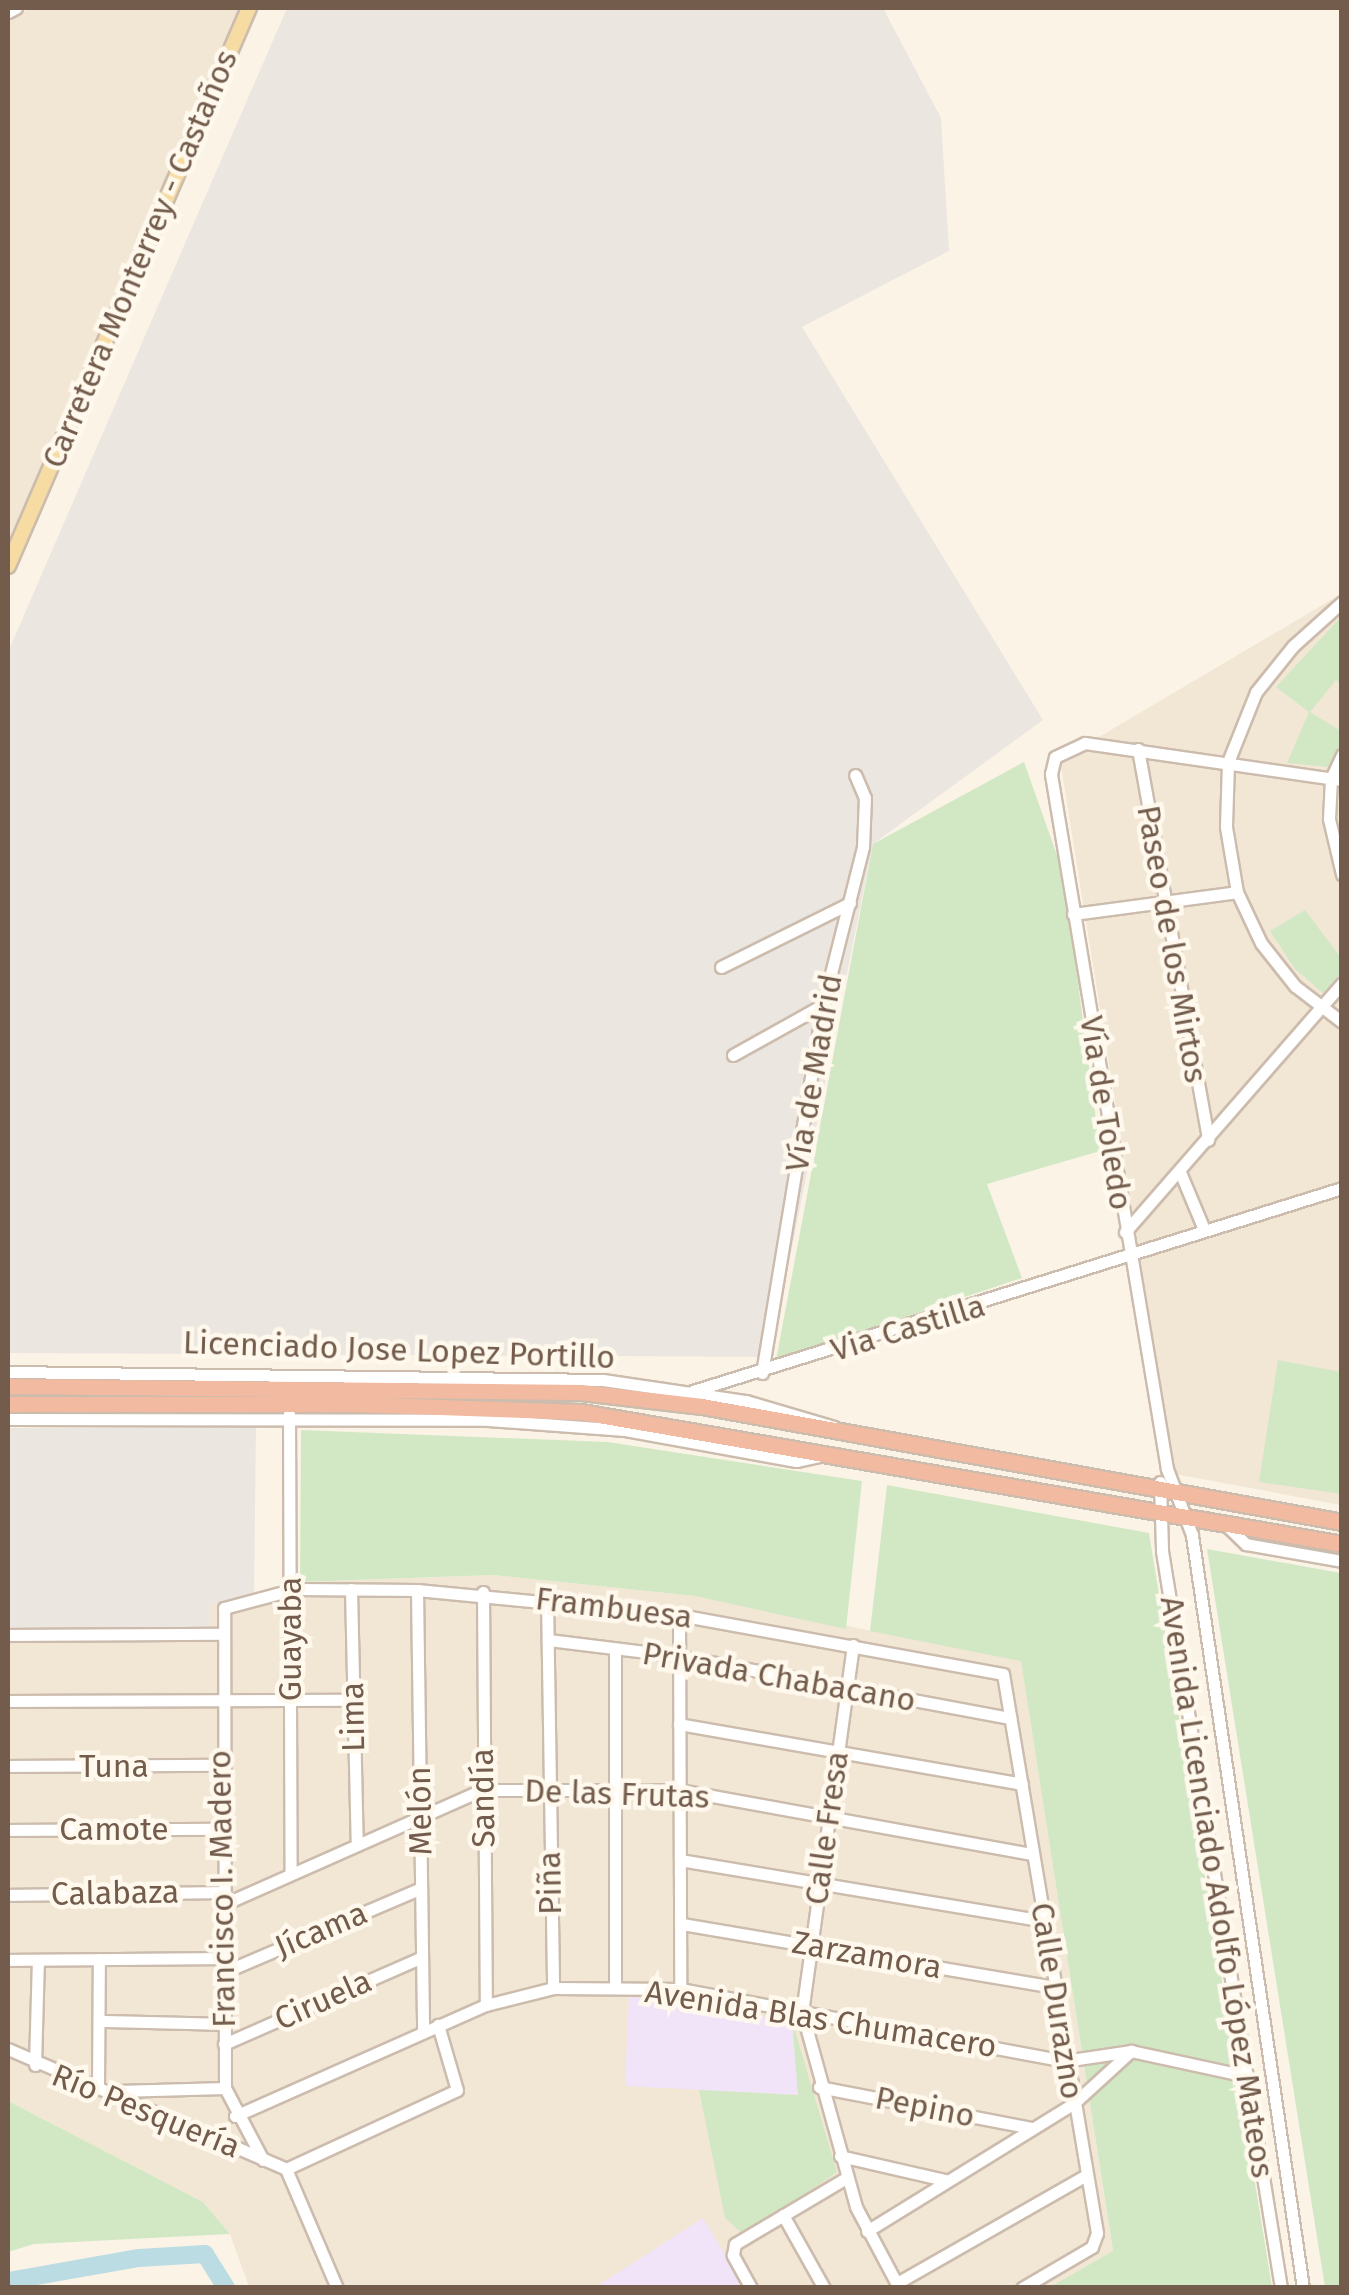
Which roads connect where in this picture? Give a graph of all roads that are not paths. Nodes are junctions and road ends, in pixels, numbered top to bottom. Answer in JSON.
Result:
{"nodes":[{"id":1,"x":16,"y":8,"type":"edge"},
{"id":2,"x":249,"y":8,"type":"edge"},
{"id":3,"x":8,"y":12,"type":"edge"},
{"id":4,"x":8,"y":566,"type":"edge"},
{"id":5,"x":1342,"y":602,"type":"edge"},
{"id":6,"x":1138,"y":749,"type":"junction"},
{"id":7,"x":1342,"y":756,"type":"edge"},
{"id":8,"x":1228,"y":762,"type":"junction"},
{"id":9,"x":856,"y":775,"type":"dead end"},
{"id":10,"x":1336,"y":780,"type":"edge"},
{"id":11,"x":1342,"y":874,"type":"edge"},
{"id":12,"x":1237,"y":892,"type":"junction"},
{"id":13,"x":850,"y":903,"type":"junction"},
{"id":14,"x":1165,"y":904,"type":"junction"},
{"id":15,"x":1073,"y":914,"type":"junction"},
{"id":16,"x":721,"y":967,"type":"dead end"},
{"id":17,"x":1342,"y":983,"type":"edge"},
{"id":18,"x":824,"y":1005,"type":"junction"},
{"id":19,"x":1320,"y":1007,"type":"junction"},
{"id":20,"x":1342,"y":1022,"type":"edge"},
{"id":21,"x":732,"y":1055,"type":"dead end"},
{"id":22,"x":1208,"y":1140,"type":"junction"},
{"id":23,"x":1180,"y":1172,"type":"junction"},
{"id":24,"x":1342,"y":1188,"type":"edge"},
{"id":25,"x":1203,"y":1227,"type":"junction"},
{"id":26,"x":1125,"y":1232,"type":"junction"},
{"id":27,"x":1130,"y":1259,"type":"junction"},
{"id":28,"x":8,"y":1372,"type":"edge"},
{"id":29,"x":762,"y":1374,"type":"junction"},
{"id":30,"x":8,"y":1386,"type":"edge"},
{"id":31,"x":686,"y":1392,"type":"junction"},
{"id":32,"x":8,"y":1404,"type":"edge"},
{"id":33,"x":289,"y":1412,"type":"junction"},
{"id":34,"x":8,"y":1420,"type":"edge"},
{"id":35,"x":841,"y":1433,"type":"junction"},
{"id":36,"x":1165,"y":1487,"type":"junction"},
{"id":37,"x":1157,"y":1513,"type":"junction"},
{"id":38,"x":1188,"y":1518,"type":"junction"},
{"id":39,"x":1223,"y":1522,"type":"junction"},
{"id":40,"x":1342,"y":1522,"type":"edge"},
{"id":41,"x":1342,"y":1544,"type":"edge"},
{"id":42,"x":1342,"y":1561,"type":"edge"},
{"id":43,"x":290,"y":1590,"type":"junction"},
{"id":44,"x":351,"y":1590,"type":"junction"},
{"id":45,"x":418,"y":1590,"type":"junction"},
{"id":46,"x":483,"y":1592,"type":"junction"},
{"id":47,"x":548,"y":1598,"type":"junction"},
{"id":48,"x":224,"y":1608,"type":"joint"},
{"id":49,"x":679,"y":1615,"type":"junction"},
{"id":50,"x":220,"y":1634,"type":"junction"},
{"id":51,"x":8,"y":1635,"type":"edge"},
{"id":52,"x":548,"y":1640,"type":"junction"},
{"id":53,"x":853,"y":1645,"type":"junction"},
{"id":54,"x":615,"y":1649,"type":"junction"},
{"id":55,"x":678,"y":1656,"type":"junction"},
{"id":56,"x":1003,"y":1674,"type":"joint"},
{"id":57,"x":847,"y":1688,"type":"junction"},
{"id":58,"x":291,"y":1700,"type":"junction"},
{"id":59,"x":351,"y":1700,"type":"junction"},
{"id":60,"x":8,"y":1701,"type":"edge"},
{"id":61,"x":220,"y":1702,"type":"junction"},
{"id":62,"x":1010,"y":1718,"type":"junction"},
{"id":63,"x":679,"y":1724,"type":"junction"},
{"id":64,"x":838,"y":1754,"type":"junction"},
{"id":65,"x":220,"y":1765,"type":"junction"},
{"id":66,"x":8,"y":1766,"type":"edge"},
{"id":67,"x":1022,"y":1784,"type":"junction"},
{"id":68,"x":482,"y":1790,"type":"junction"},
{"id":69,"x":679,"y":1790,"type":"junction"},
{"id":70,"x":613,"y":1791,"type":"junction"},
{"id":71,"x":548,"y":1792,"type":"junction"},
{"id":72,"x":420,"y":1816,"type":"junction"},
{"id":73,"x":828,"y":1817,"type":"junction"},
{"id":74,"x":220,"y":1828,"type":"junction"},
{"id":75,"x":8,"y":1830,"type":"edge"},
{"id":76,"x":357,"y":1845,"type":"junction"},
{"id":77,"x":1032,"y":1854,"type":"junction"},
{"id":78,"x":680,"y":1860,"type":"junction"},
{"id":79,"x":291,"y":1873,"type":"junction"},
{"id":80,"x":820,"y":1880,"type":"junction"},
{"id":81,"x":421,"y":1888,"type":"junction"},
{"id":82,"x":8,"y":1895,"type":"edge"},
{"id":83,"x":222,"y":1899,"type":"junction"},
{"id":84,"x":1044,"y":1921,"type":"junction"},
{"id":85,"x":682,"y":1924,"type":"junction"},
{"id":86,"x":811,"y":1945,"type":"junction"},
{"id":87,"x":422,"y":1956,"type":"junction"},
{"id":88,"x":222,"y":1958,"type":"junction"},
{"id":89,"x":99,"y":1959,"type":"junction"},
{"id":90,"x":8,"y":1960,"type":"edge"},
{"id":91,"x":38,"y":1960,"type":"junction"},
{"id":92,"x":222,"y":1973,"type":"junction"},
{"id":93,"x":615,"y":1987,"type":"junction"},
{"id":94,"x":1053,"y":1987,"type":"junction"},
{"id":95,"x":553,"y":1988,"type":"junction"},
{"id":96,"x":680,"y":1990,"type":"junction"},
{"id":97,"x":486,"y":2005,"type":"junction"},
{"id":98,"x":802,"y":2012,"type":"junction"},
{"id":99,"x":102,"y":2021,"type":"junction"},
{"id":100,"x":223,"y":2024,"type":"junction"},
{"id":101,"x":438,"y":2025,"type":"junction"},
{"id":102,"x":423,"y":2032,"type":"junction"},
{"id":103,"x":224,"y":2044,"type":"junction"},
{"id":104,"x":8,"y":2048,"type":"edge"},
{"id":105,"x":1131,"y":2051,"type":"junction"},
{"id":106,"x":1064,"y":2061,"type":"junction"},
{"id":107,"x":34,"y":2065,"type":"junction"},
{"id":108,"x":1248,"y":2076,"type":"junction"},
{"id":109,"x":98,"y":2087,"type":"junction"},
{"id":110,"x":225,"y":2088,"type":"junction"},
{"id":111,"x":820,"y":2088,"type":"junction"},
{"id":112,"x":112,"y":2092,"type":"junction"},
{"id":113,"x":1072,"y":2104,"type":"junction"},
{"id":114,"x":235,"y":2116,"type":"junction"},
{"id":115,"x":1031,"y":2128,"type":"junction"},
{"id":116,"x":840,"y":2156,"type":"junction"},
{"id":117,"x":264,"y":2160,"type":"junction"},
{"id":118,"x":286,"y":2169,"type":"junction"},
{"id":119,"x":1086,"y":2175,"type":"junction"},
{"id":120,"x":846,"y":2178,"type":"junction"},
{"id":121,"x":944,"y":2180,"type":"junction"},
{"id":122,"x":783,"y":2216,"type":"junction"},
{"id":123,"x":867,"y":2231,"type":"junction"},
{"id":124,"x":898,"y":2285,"type":"edge"},
{"id":125,"x":337,"y":2288,"type":"edge"},
{"id":126,"x":751,"y":2288,"type":"edge"},
{"id":127,"x":824,"y":2288,"type":"edge"},
{"id":128,"x":1022,"y":2288,"type":"edge"},
{"id":129,"x":1282,"y":2288,"type":"edge"},
{"id":130,"x":1303,"y":2288,"type":"edge"}],
"edges":[{"from":1,"to":3,"type":"street"},
{"from":2,"to":4,"type":"main road","name":"Carretera Monterrey - Castaños"},
{"from":5,"to":8,"type":"street"},
{"from":6,"to":8,"type":"street"},
{"from":6,"to":14,"type":"street","name":"Paseo de los Mirtos"},
{"from":6,"to":15,"type":"street","name":"Vía de Toledo"},
{"from":7,"to":10,"type":"street"},
{"from":8,"to":10,"type":"street"},
{"from":8,"to":12,"type":"street"},
{"from":9,"to":13,"type":"street","name":"Vía de Madrid"},
{"from":10,"to":11,"type":"street"},
{"from":12,"to":14,"type":"street"},
{"from":12,"to":19,"type":"street"},
{"from":13,"to":16,"type":"street"},
{"from":13,"to":18,"type":"street","name":"Vía de Madrid"},
{"from":14,"to":15,"type":"street"},
{"from":14,"to":22,"type":"street","name":"Paseo de los Mirtos"},
{"from":15,"to":26,"type":"street","name":"Vía de Toledo"},
{"from":17,"to":19,"type":"street"},
{"from":18,"to":21,"type":"street"},
{"from":18,"to":29,"type":"street","name":"Vía de Madrid"},
{"from":19,"to":20,"type":"street"},
{"from":19,"to":22,"type":"street"},
{"from":22,"to":23,"type":"street"},
{"from":23,"to":25,"type":"street"},
{"from":23,"to":26,"type":"street"},
{"from":24,"to":25,"type":"street","name":"Via Castilla"},
{"from":25,"to":27,"type":"street","name":"Via Castilla"},
{"from":26,"to":27,"type":"street","name":"Vía de Toledo"},
{"from":27,"to":29,"type":"street","name":"Via Castilla"},
{"from":27,"to":36,"type":"street","name":"Vía de Toledo"},
{"from":28,"to":31,"type":"street","name":"Licenciado Jose Lopez Portillo"},
{"from":29,"to":31,"type":"street","name":"Via Castilla"},
{"from":30,"to":35,"type":"highway","name":"Licenciado Jose Lopez Portillo"},
{"from":31,"to":35,"type":"street","name":"Licenciado Jose Lopez Portillo"},
{"from":32,"to":33,"type":"highway","name":"Licenciado Jose Lopez Portillo"},
{"from":33,"to":34,"type":"street","name":"Licenciado Jose Lopez Portillo"},
{"from":33,"to":37,"type":"highway","name":"Licenciado Jose Lopez Portillo"},
{"from":33,"to":43,"type":"street","name":"Guayaba"},
{"from":35,"to":36,"type":"highway","name":"Licenciado Jose Lopez Portillo"},
{"from":36,"to":37,"type":"street","name":"Avenida Licenciado Adolfo López Mateos"},
{"from":36,"to":38,"type":"street","name":"Avenida Licenciado Adolfo López Mateos"},
{"from":36,"to":40,"type":"highway","name":"Licenciado Jose Lopez Portillo"},
{"from":37,"to":38,"type":"highway","name":"Licenciado Jose Lopez Portillo"},
{"from":37,"to":108,"type":"street","name":"Avenida Licenciado Adolfo López Mateos"},
{"from":38,"to":39,"type":"highway","name":"Licenciado Jose Lopez Portillo"},
{"from":38,"to":130,"type":"street","name":"Avenida Licenciado Adolfo López Mateos"},
{"from":39,"to":41,"type":"highway","name":"Licenciado Jose Lopez Portillo"},
{"from":39,"to":42,"type":"street"},
{"from":43,"to":44,"type":"street","name":"Frambuesa"},
{"from":43,"to":48,"type":"street","name":"Frambuesa"},
{"from":43,"to":58,"type":"street","name":"Guayaba"},
{"from":44,"to":45,"type":"street","name":"Frambuesa"},
{"from":44,"to":59,"type":"street","name":"Lima"},
{"from":45,"to":46,"type":"street","name":"Frambuesa"},
{"from":45,"to":72,"type":"street","name":"Melón"},
{"from":46,"to":47,"type":"street","name":"Frambuesa"},
{"from":46,"to":68,"type":"street","name":"Sandía"},
{"from":47,"to":49,"type":"street","name":"Frambuesa"},
{"from":47,"to":52,"type":"street","name":"Piña"},
{"from":48,"to":50,"type":"street","name":"Francisco I. Madero"},
{"from":49,"to":53,"type":"street","name":"Frambuesa"},
{"from":49,"to":55,"type":"street"},
{"from":50,"to":51,"type":"street"},
{"from":50,"to":61,"type":"street","name":"Francisco I. Madero"},
{"from":52,"to":54,"type":"street","name":"Privada Chabacano"},
{"from":52,"to":71,"type":"street","name":"Piña"},
{"from":53,"to":56,"type":"street","name":"Frambuesa"},
{"from":53,"to":57,"type":"street","name":"Calle Fresa"},
{"from":54,"to":55,"type":"street","name":"Privada Chabacano"},
{"from":54,"to":70,"type":"street"},
{"from":55,"to":57,"type":"street","name":"Privada Chabacano"},
{"from":55,"to":63,"type":"street"},
{"from":56,"to":62,"type":"street","name":"Calle Durazno"},
{"from":57,"to":62,"type":"street","name":"Privada Chabacano"},
{"from":57,"to":64,"type":"street","name":"Calle Fresa"},
{"from":58,"to":59,"type":"street"},
{"from":58,"to":61,"type":"street"},
{"from":58,"to":79,"type":"street","name":"Guayaba"},
{"from":59,"to":76,"type":"street","name":"Lima"},
{"from":60,"to":61,"type":"street"},
{"from":61,"to":65,"type":"street","name":"Francisco I. Madero"},
{"from":62,"to":67,"type":"street","name":"Calle Durazno"},
{"from":63,"to":64,"type":"street"},
{"from":63,"to":69,"type":"street"},
{"from":64,"to":67,"type":"street"},
{"from":64,"to":73,"type":"street","name":"Calle Fresa"},
{"from":65,"to":66,"type":"street","name":"Tuna"},
{"from":65,"to":74,"type":"street","name":"Francisco I. Madero"},
{"from":67,"to":77,"type":"street","name":"Calle Durazno"},
{"from":68,"to":71,"type":"street","name":"De las Frutas"},
{"from":68,"to":72,"type":"street","name":"De las Frutas"},
{"from":68,"to":97,"type":"street","name":"Sandía"},
{"from":69,"to":70,"type":"street","name":"De las Frutas"},
{"from":69,"to":73,"type":"street","name":"De las Frutas"},
{"from":69,"to":78,"type":"street"},
{"from":70,"to":71,"type":"street","name":"De las Frutas"},
{"from":70,"to":93,"type":"street"},
{"from":71,"to":95,"type":"street","name":"Piña"},
{"from":72,"to":76,"type":"street","name":"De las Frutas"},
{"from":72,"to":81,"type":"street","name":"Melón"},
{"from":73,"to":77,"type":"street","name":"De las Frutas"},
{"from":73,"to":80,"type":"street","name":"Calle Fresa"},
{"from":74,"to":75,"type":"street","name":"Camote"},
{"from":74,"to":83,"type":"street","name":"Francisco I. Madero"},
{"from":76,"to":79,"type":"street","name":"De las Frutas"},
{"from":77,"to":84,"type":"street","name":"Calle Durazno"},
{"from":78,"to":80,"type":"street"},
{"from":78,"to":85,"type":"street"},
{"from":79,"to":83,"type":"street","name":"De las Frutas"},
{"from":80,"to":84,"type":"street"},
{"from":80,"to":86,"type":"street","name":"Calle Fresa"},
{"from":81,"to":87,"type":"street","name":"Melón"},
{"from":81,"to":92,"type":"street","name":"Jícama"},
{"from":82,"to":83,"type":"street","name":"Calabaza"},
{"from":83,"to":88,"type":"street","name":"Francisco I. Madero"},
{"from":84,"to":94,"type":"street","name":"Calle Durazno"},
{"from":85,"to":86,"type":"street","name":"Zarzamora"},
{"from":85,"to":96,"type":"street"},
{"from":86,"to":94,"type":"street","name":"Zarzamora"},
{"from":86,"to":98,"type":"street","name":"Calle Fresa"},
{"from":87,"to":102,"type":"street","name":"Melón"},
{"from":87,"to":103,"type":"street","name":"Ciruela"},
{"from":88,"to":89,"type":"street"},
{"from":88,"to":92,"type":"street","name":"Francisco I. Madero"},
{"from":89,"to":91,"type":"street"},
{"from":89,"to":99,"type":"street"},
{"from":90,"to":91,"type":"street"},
{"from":91,"to":107,"type":"street"},
{"from":92,"to":100,"type":"street","name":"Francisco I. Madero"},
{"from":93,"to":95,"type":"street","name":"Avenida Blas Chumacero"},
{"from":93,"to":96,"type":"street","name":"Avenida Blas Chumacero"},
{"from":94,"to":106,"type":"street","name":"Calle Durazno"},
{"from":95,"to":97,"type":"street","name":"Avenida Blas Chumacero"},
{"from":96,"to":98,"type":"street","name":"Avenida Blas Chumacero"},
{"from":97,"to":101,"type":"street","name":"Avenida Blas Chumacero"},
{"from":98,"to":106,"type":"street","name":"Avenida Blas Chumacero"},
{"from":98,"to":111,"type":"street"},
{"from":99,"to":100,"type":"street"},
{"from":99,"to":109,"type":"street"},
{"from":100,"to":103,"type":"street","name":"Francisco I. Madero"},
{"from":101,"to":102,"type":"street","name":"Avenida Blas Chumacero"},
{"from":101,"to":118,"type":"street"},
{"from":102,"to":114,"type":"street","name":"Avenida Blas Chumacero"},
{"from":103,"to":110,"type":"street","name":"Francisco I. Madero"},
{"from":104,"to":107,"type":"street","name":"Río Pesquería"},
{"from":105,"to":106,"type":"street","name":"Avenida Blas Chumacero"},
{"from":105,"to":108,"type":"street","name":"Avenida Blas Chumacero"},
{"from":105,"to":113,"type":"street"},
{"from":106,"to":113,"type":"street","name":"Calle Durazno"},
{"from":107,"to":109,"type":"street","name":"Río Pesquería"},
{"from":108,"to":129,"type":"street","name":"Avenida Licenciado Adolfo López Mateos"},
{"from":109,"to":112,"type":"street","name":"Río Pesquería"},
{"from":110,"to":112,"type":"street"},
{"from":110,"to":114,"type":"street","name":"Francisco I. Madero"},
{"from":111,"to":115,"type":"street","name":"Pepino"},
{"from":111,"to":116,"type":"street"},
{"from":112,"to":117,"type":"street","name":"Río Pesquería"},
{"from":113,"to":115,"type":"street"},
{"from":113,"to":119,"type":"street","name":"Calle Durazno"},
{"from":114,"to":117,"type":"street","name":"Francisco I. Madero"},
{"from":115,"to":121,"type":"street"},
{"from":116,"to":120,"type":"street"},
{"from":116,"to":121,"type":"street"},
{"from":117,"to":118,"type":"street","name":"Río Pesquería"},
{"from":118,"to":125,"type":"street"},
{"from":119,"to":124,"type":"street"},
{"from":119,"to":128,"type":"street","name":"Calle Durazno"},
{"from":120,"to":122,"type":"street"},
{"from":120,"to":123,"type":"street"},
{"from":121,"to":123,"type":"street"},
{"from":122,"to":126,"type":"street"},
{"from":122,"to":127,"type":"street"},
{"from":123,"to":124,"type":"street"}]}
